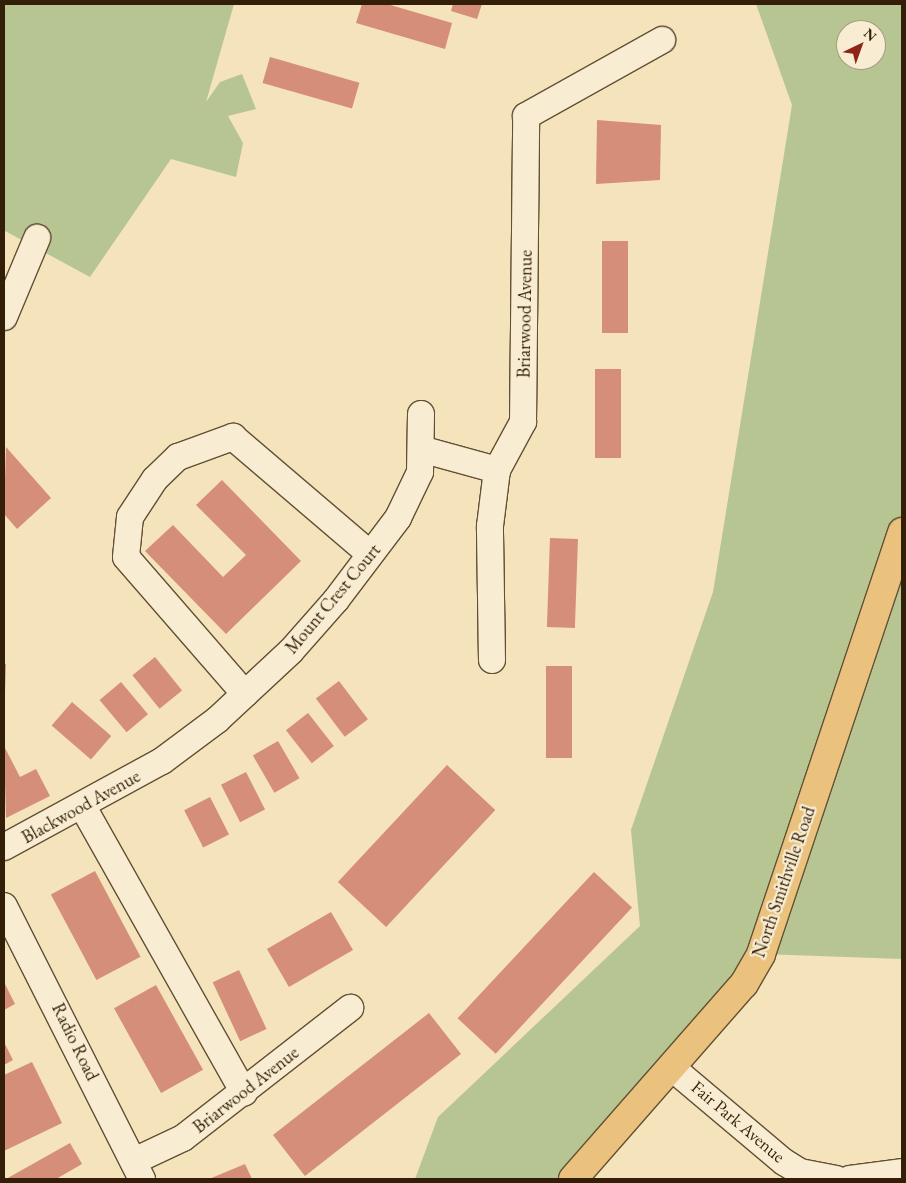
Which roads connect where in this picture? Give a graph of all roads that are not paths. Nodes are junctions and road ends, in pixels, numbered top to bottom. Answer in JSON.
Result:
{"nodes":[{"id":1,"x":662,"y":40,"type":"dead end"},
{"id":2,"x":37,"y":238,"type":"dead end"},
{"id":3,"x":4,"y":317,"type":"edge"},
{"id":4,"x":421,"y":414,"type":"dead end"},
{"id":5,"x":424,"y":450,"type":"junction"},
{"id":6,"x":497,"y":470,"type":"junction"},
{"id":7,"x":902,"y":532,"type":"edge"},
{"id":8,"x":370,"y":554,"type":"junction"},
{"id":9,"x":492,"y":660,"type":"dead end"},
{"id":10,"x":245,"y":694,"type":"junction"},
{"id":11,"x":157,"y":765,"type":"joint"},
{"id":12,"x":83,"y":807,"type":"junction"},
{"id":13,"x":4,"y":847,"type":"edge"},
{"id":14,"x":4,"y":906,"type":"edge"},
{"id":15,"x":350,"y":1008,"type":"dead end"},
{"id":16,"x":671,"y":1067,"type":"junction"},
{"id":17,"x":244,"y":1093,"type":"junction"},
{"id":18,"x":138,"y":1170,"type":"edge"},
{"id":19,"x":902,"y":1172,"type":"edge"},
{"id":20,"x":572,"y":1179,"type":"edge"},
{"id":21,"x":825,"y":1179,"type":"edge"},
{"id":22,"x":850,"y":1179,"type":"edge"}],
"edges":[{"from":1,"to":6,"type":"street","name":"Briarwood Avenue"},
{"from":2,"to":3,"type":"street"},
{"from":4,"to":5,"type":"street","name":"Mount Crest Court"},
{"from":5,"to":6,"type":"street"},
{"from":5,"to":8,"type":"street","name":"Mount Crest Court"},
{"from":6,"to":9,"type":"street","name":"Briarwood Avenue"},
{"from":7,"to":16,"type":"main road","name":"North Smithville Road"},
{"from":8,"to":10,"type":"street","name":"Mount Crest Court"},
{"from":8,"to":10,"type":"street"},
{"from":10,"to":11,"type":"street","name":"Mount Crest Court"},
{"from":11,"to":12,"type":"street","name":"Blackwood Avenue"},
{"from":12,"to":13,"type":"street","name":"Blackwood Avenue"},
{"from":12,"to":17,"type":"street"},
{"from":14,"to":18,"type":"street","name":"Radio Road"},
{"from":15,"to":17,"type":"street","name":"Briarwood Avenue"},
{"from":16,"to":20,"type":"main road","name":"North Smithville Road"},
{"from":16,"to":21,"type":"street","name":"Fair Park Avenue"},
{"from":17,"to":18,"type":"street","name":"Briarwood Avenue"},
{"from":19,"to":22,"type":"street"}]}
